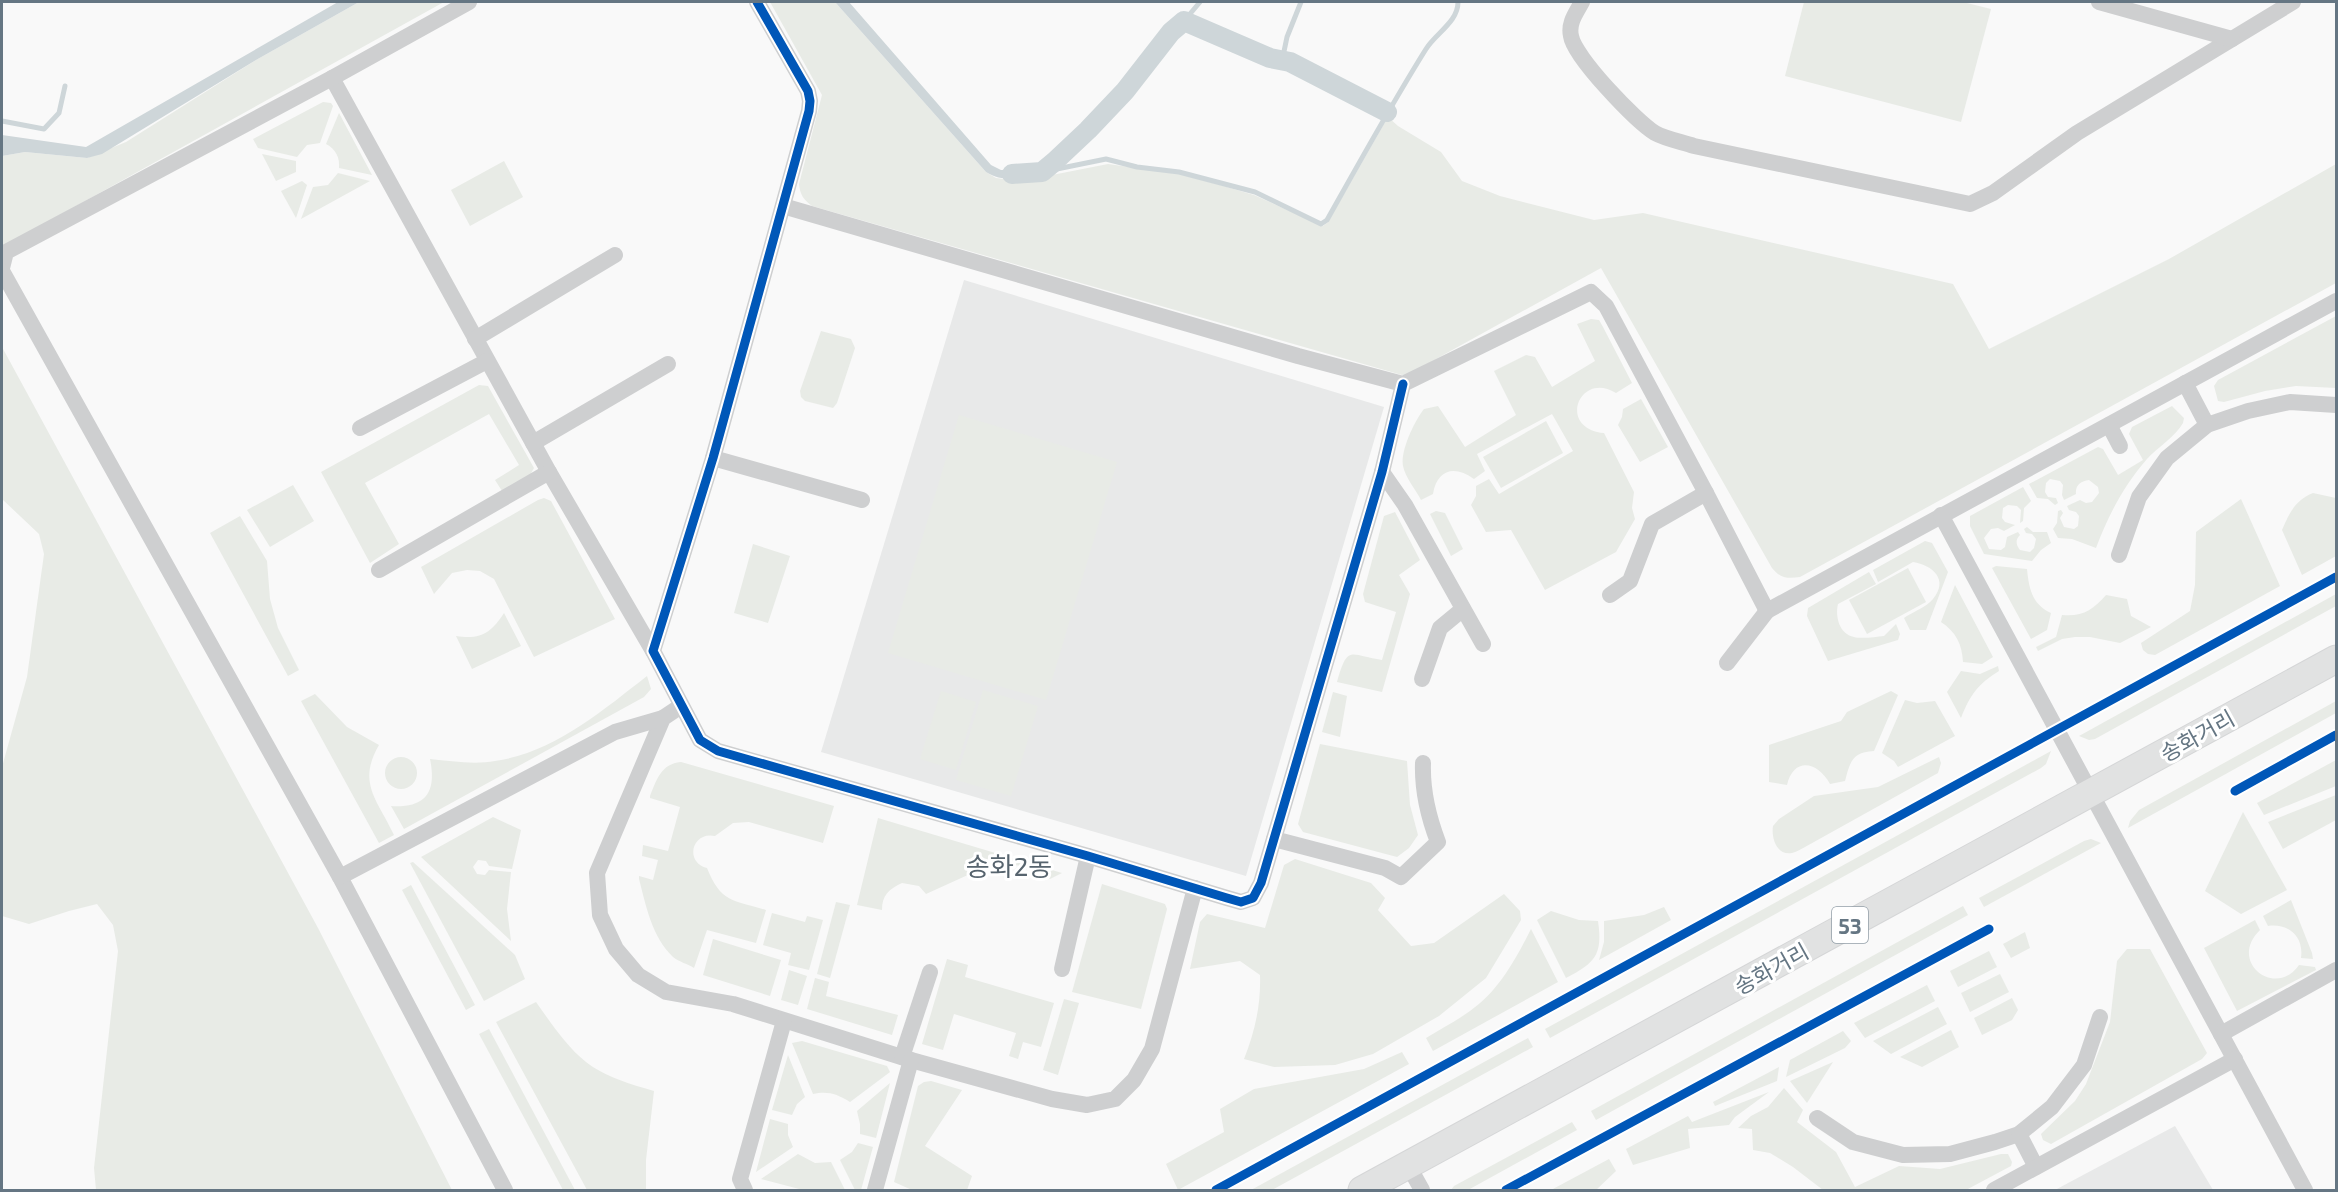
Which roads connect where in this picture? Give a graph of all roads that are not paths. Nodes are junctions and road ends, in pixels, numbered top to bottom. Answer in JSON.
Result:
{"nodes":[{"id":1,"x":469,"y":2,"type":"edge"},
{"id":2,"x":757,"y":2,"type":"edge"},
{"id":3,"x":1582,"y":2,"type":"edge"},
{"id":4,"x":2099,"y":2,"type":"edge"},
{"id":5,"x":2294,"y":2,"type":"edge"},
{"id":6,"x":2232,"y":39,"type":"junction"},
{"id":7,"x":332,"y":78,"type":"junction"},
{"id":8,"x":783,"y":206,"type":"junction"},
{"id":9,"x":615,"y":255,"type":"dead end"},
{"id":10,"x":2,"y":269,"type":"edge"},
{"id":11,"x":2337,"y":301,"type":"edge"},
{"id":12,"x":476,"y":339,"type":"junction"},
{"id":13,"x":487,"y":361,"type":"junction"},
{"id":14,"x":668,"y":364,"type":"dead end"},
{"id":15,"x":2185,"y":383,"type":"junction"},
{"id":16,"x":1403,"y":384,"type":"junction"},
{"id":17,"x":2337,"y":405,"type":"edge"},
{"id":18,"x":2109,"y":425,"type":"junction"},
{"id":19,"x":2207,"y":425,"type":"junction"},
{"id":20,"x":360,"y":428,"type":"dead end"},
{"id":21,"x":533,"y":443,"type":"junction"},
{"id":22,"x":2120,"y":446,"type":"dead end"},
{"id":23,"x":712,"y":458,"type":"junction"},
{"id":24,"x":549,"y":472,"type":"junction"},
{"id":25,"x":1382,"y":472,"type":"junction"},
{"id":26,"x":1706,"y":493,"type":"junction"},
{"id":27,"x":862,"y":500,"type":"dead end"},
{"id":28,"x":1941,"y":515,"type":"junction"},
{"id":29,"x":2119,"y":555,"type":"dead end"},
{"id":30,"x":379,"y":570,"type":"dead end"},
{"id":31,"x":1610,"y":595,"type":"dead end"},
{"id":32,"x":1463,"y":609,"type":"junction"},
{"id":33,"x":1767,"y":611,"type":"junction"},
{"id":34,"x":1483,"y":644,"type":"dead end"},
{"id":35,"x":654,"y":651,"type":"junction"},
{"id":36,"x":2337,"y":658,"type":"edge"},
{"id":37,"x":1727,"y":663,"type":"dead end"},
{"id":38,"x":1422,"y":679,"type":"dead end"},
{"id":39,"x":681,"y":706,"type":"junction"},
{"id":40,"x":663,"y":718,"type":"junction"},
{"id":41,"x":1423,"y":763,"type":"dead end"},
{"id":42,"x":2092,"y":793,"type":"junction"},
{"id":43,"x":1274,"y":839,"type":"junction"},
{"id":44,"x":1088,"y":856,"type":"junction"},
{"id":45,"x":340,"y":877,"type":"junction"},
{"id":46,"x":1195,"y":888,"type":"junction"},
{"id":47,"x":1062,"y":969,"type":"dead end"},
{"id":48,"x":2337,"y":970,"type":"edge"},
{"id":49,"x":930,"y":972,"type":"dead end"},
{"id":50,"x":2100,"y":1017,"type":"dead end"},
{"id":51,"x":784,"y":1021,"type":"junction"},
{"id":52,"x":2221,"y":1034,"type":"junction"},
{"id":53,"x":906,"y":1059,"type":"junction"},
{"id":54,"x":2235,"y":1059,"type":"junction"},
{"id":55,"x":1817,"y":1118,"type":"dead end"},
{"id":56,"x":2019,"y":1134,"type":"junction"},
{"id":57,"x":1408,"y":1165,"type":"junction"},
{"id":58,"x":2037,"y":1167,"type":"junction"},
{"id":59,"x":505,"y":1191,"type":"edge"},
{"id":60,"x":745,"y":1191,"type":"edge"},
{"id":61,"x":875,"y":1191,"type":"edge"},
{"id":62,"x":1362,"y":1191,"type":"edge"},
{"id":63,"x":1422,"y":1191,"type":"edge"},
{"id":64,"x":1994,"y":1191,"type":"edge"},
{"id":65,"x":2305,"y":1191,"type":"edge"}],
"edges":[{"from":1,"to":7,"type":"street"},
{"from":2,"to":8,"type":"street"},
{"from":3,"to":6,"type":"street"},
{"from":4,"to":6,"type":"street"},
{"from":5,"to":6,"type":"street"},
{"from":7,"to":10,"type":"street"},
{"from":7,"to":12,"type":"street"},
{"from":8,"to":16,"type":"street"},
{"from":8,"to":23,"type":"street"},
{"from":9,"to":12,"type":"street"},
{"from":10,"to":45,"type":"street"},
{"from":11,"to":15,"type":"street"},
{"from":12,"to":13,"type":"street"},
{"from":13,"to":20,"type":"street"},
{"from":13,"to":21,"type":"street"},
{"from":14,"to":21,"type":"street"},
{"from":15,"to":18,"type":"street"},
{"from":15,"to":19,"type":"street"},
{"from":16,"to":25,"type":"street"},
{"from":16,"to":26,"type":"street"},
{"from":17,"to":19,"type":"street"},
{"from":18,"to":22,"type":"street"},
{"from":18,"to":28,"type":"street"},
{"from":19,"to":29,"type":"street"},
{"from":21,"to":24,"type":"street"},
{"from":23,"to":27,"type":"street"},
{"from":23,"to":35,"type":"street"},
{"from":24,"to":30,"type":"street"},
{"from":24,"to":35,"type":"street"},
{"from":25,"to":32,"type":"street"},
{"from":25,"to":43,"type":"street"},
{"from":26,"to":31,"type":"street"},
{"from":26,"to":33,"type":"street"},
{"from":28,"to":33,"type":"street"},
{"from":28,"to":42,"type":"street"},
{"from":32,"to":34,"type":"street"},
{"from":32,"to":38,"type":"street"},
{"from":33,"to":37,"type":"street"},
{"from":35,"to":39,"type":"street"},
{"from":36,"to":42,"type":"main road","name":"송화거리","number":"53"},
{"from":39,"to":40,"type":"street"},
{"from":39,"to":44,"type":"street"},
{"from":40,"to":45,"type":"street"},
{"from":40,"to":51,"type":"street"},
{"from":41,"to":43,"type":"street"},
{"from":42,"to":52,"type":"street"},
{"from":42,"to":57,"type":"main road","name":"송화거리","number":"53"},
{"from":43,"to":46,"type":"street"},
{"from":44,"to":46,"type":"street"},
{"from":44,"to":47,"type":"street"},
{"from":45,"to":59,"type":"street"},
{"from":46,"to":53,"type":"street"},
{"from":48,"to":52,"type":"street"},
{"from":49,"to":53,"type":"street"},
{"from":50,"to":56,"type":"street"},
{"from":51,"to":53,"type":"street"},
{"from":51,"to":60,"type":"street"},
{"from":52,"to":54,"type":"street"},
{"from":53,"to":61,"type":"street"},
{"from":54,"to":58,"type":"street"},
{"from":54,"to":65,"type":"street"},
{"from":55,"to":56,"type":"street"},
{"from":56,"to":58,"type":"street"},
{"from":57,"to":62,"type":"main road","name":"송화거리","number":"53"},
{"from":57,"to":63,"type":"street"},
{"from":58,"to":64,"type":"street"}]}
